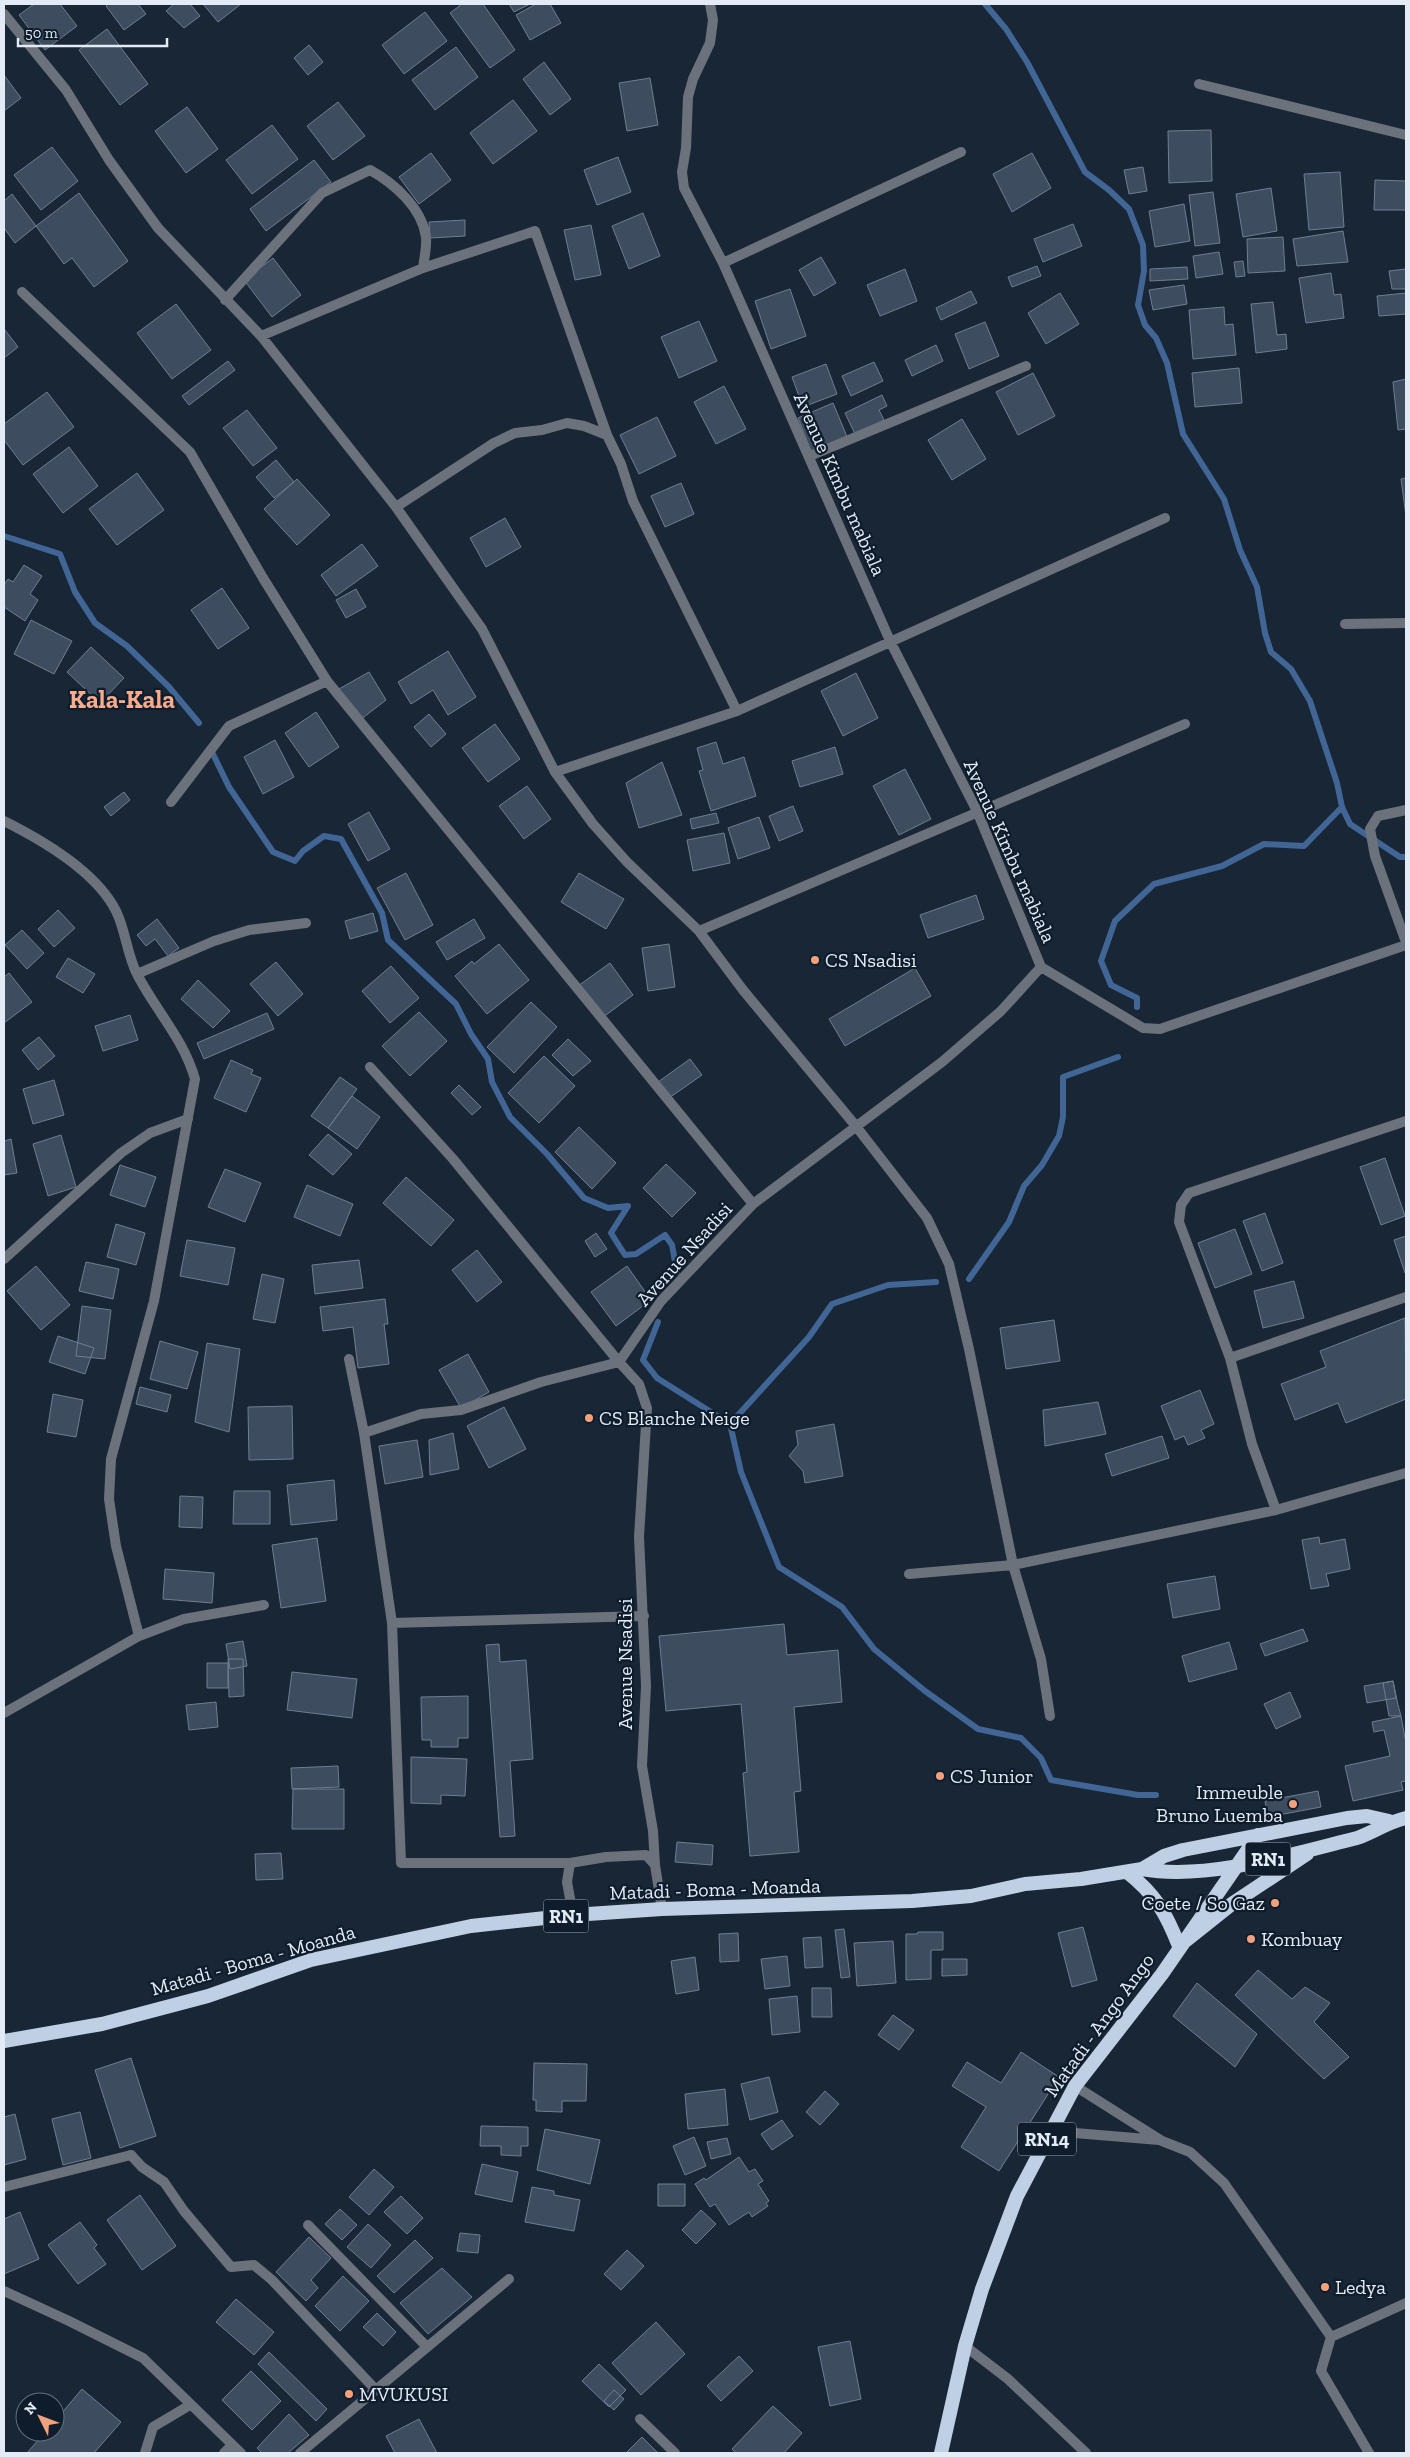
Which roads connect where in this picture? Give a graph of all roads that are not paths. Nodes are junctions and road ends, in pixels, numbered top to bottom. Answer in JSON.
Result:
{"nodes":[{"id":1,"x":710,"y":4,"type":"edge"},
{"id":2,"x":4,"y":14,"type":"edge"},
{"id":3,"x":1199,"y":84,"type":"dead end"},
{"id":4,"x":1406,"y":135,"type":"edge"},
{"id":5,"x":961,"y":152,"type":"dead end"},
{"id":6,"x":724,"y":263,"type":"junction"},
{"id":7,"x":423,"y":268,"type":"junction"},
{"id":8,"x":22,"y":292,"type":"dead end"},
{"id":9,"x":225,"y":300,"type":"junction"},
{"id":10,"x":261,"y":336,"type":"junction"},
{"id":11,"x":1026,"y":366,"type":"dead end"},
{"id":12,"x":607,"y":435,"type":"junction"},
{"id":13,"x":810,"y":456,"type":"junction"},
{"id":14,"x":396,"y":507,"type":"junction"},
{"id":15,"x":1165,"y":518,"type":"dead end"},
{"id":16,"x":1406,"y":623,"type":"edge"},
{"id":17,"x":1346,"y":624,"type":"dead end"},
{"id":18,"x":891,"y":643,"type":"junction"},
{"id":19,"x":327,"y":681,"type":"junction"},
{"id":20,"x":737,"y":711,"type":"junction"},
{"id":21,"x":1185,"y":724,"type":"dead end"},
{"id":22,"x":555,"y":772,"type":"junction"},
{"id":23,"x":172,"y":802,"type":"dead end"},
{"id":24,"x":1406,"y":810,"type":"edge"},
{"id":25,"x":977,"y":811,"type":"junction"},
{"id":26,"x":4,"y":821,"type":"edge"},
{"id":27,"x":306,"y":923,"type":"dead end"},
{"id":28,"x":700,"y":931,"type":"junction"},
{"id":29,"x":1406,"y":944,"type":"edge"},
{"id":30,"x":1041,"y":967,"type":"junction"},
{"id":31,"x":137,"y":974,"type":"junction"},
{"id":32,"x":370,"y":1067,"type":"dead end"},
{"id":33,"x":188,"y":1119,"type":"junction"},
{"id":34,"x":1406,"y":1121,"type":"edge"},
{"id":35,"x":855,"y":1125,"type":"junction"},
{"id":36,"x":753,"y":1204,"type":"junction"},
{"id":37,"x":4,"y":1259,"type":"edge"},
{"id":38,"x":1406,"y":1298,"type":"edge"},
{"id":39,"x":1230,"y":1358,"type":"junction"},
{"id":40,"x":349,"y":1360,"type":"dead end"},
{"id":41,"x":620,"y":1362,"type":"junction"},
{"id":42,"x":364,"y":1433,"type":"junction"},
{"id":43,"x":1406,"y":1473,"type":"edge"},
{"id":44,"x":1276,"y":1510,"type":"junction"},
{"id":45,"x":1013,"y":1565,"type":"junction"},
{"id":46,"x":909,"y":1574,"type":"dead end"},
{"id":47,"x":264,"y":1605,"type":"dead end"},
{"id":48,"x":644,"y":1616,"type":"junction"},
{"id":49,"x":392,"y":1623,"type":"junction"},
{"id":50,"x":139,"y":1636,"type":"junction"},
{"id":51,"x":4,"y":1713,"type":"edge"},
{"id":52,"x":1050,"y":1716,"type":"dead end"},
{"id":53,"x":1406,"y":1818,"type":"edge"},
{"id":54,"x":1389,"y":1821,"type":"junction"},
{"id":55,"x":1258,"y":1835,"type":"junction"},
{"id":56,"x":1316,"y":1848,"type":"junction"},
{"id":57,"x":570,"y":1863,"type":"junction"},
{"id":58,"x":654,"y":1865,"type":"junction"},
{"id":59,"x":1236,"y":1866,"type":"junction"},
{"id":60,"x":1142,"y":1869,"type":"junction"},
{"id":61,"x":1127,"y":1872,"type":"junction"},
{"id":62,"x":662,"y":1909,"type":"junction"},
{"id":63,"x":572,"y":1915,"type":"junction"},
{"id":64,"x":1179,"y":1946,"type":"junction"},
{"id":65,"x":4,"y":2041,"type":"edge"},
{"id":66,"x":1075,"y":2086,"type":"junction"},
{"id":67,"x":1051,"y":2131,"type":"junction"},
{"id":68,"x":1162,"y":2141,"type":"junction"},
{"id":69,"x":4,"y":2187,"type":"edge"},
{"id":70,"x":308,"y":2225,"type":"dead end"},
{"id":71,"x":509,"y":2279,"type":"dead end"},
{"id":72,"x":4,"y":2291,"type":"edge"},
{"id":73,"x":1406,"y":2303,"type":"edge"},
{"id":74,"x":1331,"y":2337,"type":"junction"},
{"id":75,"x":965,"y":2346,"type":"junction"},
{"id":76,"x":427,"y":2347,"type":"junction"},
{"id":77,"x":376,"y":2390,"type":"junction"},
{"id":78,"x":190,"y":2405,"type":"junction"},
{"id":79,"x":640,"y":2419,"type":"dead end"},
{"id":80,"x":232,"y":2445,"type":"junction"},
{"id":81,"x":145,"y":2453,"type":"edge"},
{"id":82,"x":224,"y":2453,"type":"edge"},
{"id":83,"x":241,"y":2453,"type":"edge"},
{"id":84,"x":300,"y":2453,"type":"edge"},
{"id":85,"x":675,"y":2453,"type":"edge"},
{"id":86,"x":941,"y":2453,"type":"edge"},
{"id":87,"x":1086,"y":2453,"type":"edge"},
{"id":88,"x":1369,"y":2453,"type":"edge"}],
"edges":[{"from":1,"to":6,"type":"street","name":"Avenue Kimbu mabiala"},
{"from":2,"to":9,"type":"street"},
{"from":3,"to":4,"type":"street"},
{"from":5,"to":6,"type":"street"},
{"from":6,"to":13,"type":"street","name":"Avenue Kimbu mabiala"},
{"from":7,"to":9,"type":"street"},
{"from":7,"to":10,"type":"street"},
{"from":7,"to":12,"type":"street"},
{"from":8,"to":19,"type":"street"},
{"from":9,"to":10,"type":"street"},
{"from":10,"to":14,"type":"street"},
{"from":11,"to":13,"type":"street"},
{"from":12,"to":14,"type":"street"},
{"from":12,"to":20,"type":"street"},
{"from":13,"to":18,"type":"street","name":"Avenue Kimbu mabiala"},
{"from":14,"to":22,"type":"street"},
{"from":15,"to":18,"type":"street"},
{"from":16,"to":17,"type":"street"},
{"from":18,"to":20,"type":"street"},
{"from":18,"to":25,"type":"street","name":"Avenue Kimbu mabiala"},
{"from":19,"to":23,"type":"street"},
{"from":19,"to":36,"type":"street"},
{"from":20,"to":22,"type":"street"},
{"from":21,"to":25,"type":"street"},
{"from":22,"to":28,"type":"street"},
{"from":24,"to":29,"type":"street"},
{"from":25,"to":28,"type":"street"},
{"from":25,"to":30,"type":"street","name":"Avenue Kimbu mabiala"},
{"from":26,"to":31,"type":"street"},
{"from":27,"to":31,"type":"street"},
{"from":28,"to":35,"type":"street"},
{"from":29,"to":30,"type":"street"},
{"from":30,"to":35,"type":"street","name":"Avenue Nsadisi"},
{"from":31,"to":33,"type":"street"},
{"from":32,"to":41,"type":"street"},
{"from":33,"to":37,"type":"street"},
{"from":33,"to":50,"type":"street"},
{"from":34,"to":39,"type":"street"},
{"from":35,"to":36,"type":"street","name":"Avenue Nsadisi"},
{"from":35,"to":45,"type":"street"},
{"from":36,"to":41,"type":"street","name":"Avenue Nsadisi"},
{"from":38,"to":39,"type":"street"},
{"from":39,"to":44,"type":"street"},
{"from":40,"to":42,"type":"street"},
{"from":41,"to":42,"type":"street"},
{"from":41,"to":48,"type":"street","name":"Avenue Nsadisi"},
{"from":42,"to":49,"type":"street"},
{"from":43,"to":44,"type":"street"},
{"from":44,"to":45,"type":"street"},
{"from":45,"to":46,"type":"street"},
{"from":45,"to":52,"type":"street"},
{"from":47,"to":50,"type":"street"},
{"from":48,"to":49,"type":"street"},
{"from":48,"to":58,"type":"street","name":"Avenue Nsadisi"},
{"from":49,"to":57,"type":"street"},
{"from":50,"to":51,"type":"street"},
{"from":53,"to":54,"type":"highway","name":"Matadi - Boma - Moanda","number":"RN1"},
{"from":54,"to":55,"type":"highway","name":"Matadi - Boma - Moanda","number":"RN1"},
{"from":54,"to":56,"type":"highway","name":"Matadi - Boma - Moanda","number":"RN1"},
{"from":55,"to":59,"type":"highway","name":"Matadi - Ango Ango","number":"RN14"},
{"from":55,"to":60,"type":"highway","name":"Matadi - Boma - Moanda","number":"RN1"},
{"from":56,"to":59,"type":"highway","name":"Matadi - Boma - Moanda","number":"RN1"},
{"from":56,"to":64,"type":"highway"},
{"from":57,"to":58,"type":"street"},
{"from":57,"to":63,"type":"street"},
{"from":58,"to":62,"type":"street","name":"Avenue Nsadisi"},
{"from":59,"to":60,"type":"highway","name":"Matadi - Boma - Moanda","number":"RN1"},
{"from":59,"to":64,"type":"highway","name":"Matadi - Ango Ango","number":"RN14"},
{"from":60,"to":61,"type":"highway","name":"Matadi - Boma - Moanda","number":"RN1"},
{"from":61,"to":62,"type":"highway","name":"Matadi - Boma - Moanda","number":"RN1"},
{"from":61,"to":64,"type":"highway"},
{"from":62,"to":63,"type":"highway","name":"Matadi - Boma - Moanda","number":"RN1"},
{"from":63,"to":65,"type":"highway","name":"Matadi - Boma - Moanda","number":"RN1"},
{"from":64,"to":66,"type":"highway","name":"Matadi - Ango Ango","number":"RN14"},
{"from":66,"to":67,"type":"highway","name":"Matadi - Ango Ango","number":"RN14"},
{"from":66,"to":68,"type":"street"},
{"from":67,"to":68,"type":"street"},
{"from":67,"to":75,"type":"highway","name":"Matadi - Ango Ango","number":"RN14"},
{"from":68,"to":74,"type":"street"},
{"from":69,"to":77,"type":"street"},
{"from":70,"to":76,"type":"street"},
{"from":71,"to":76,"type":"street"},
{"from":72,"to":78,"type":"street"},
{"from":73,"to":74,"type":"street"},
{"from":74,"to":88,"type":"street"},
{"from":75,"to":86,"type":"highway","name":"Matadi - Ango Ango","number":"RN14"},
{"from":75,"to":87,"type":"street"},
{"from":76,"to":77,"type":"street"},
{"from":77,"to":84,"type":"street"},
{"from":78,"to":80,"type":"street"},
{"from":78,"to":81,"type":"street"},
{"from":79,"to":85,"type":"street"},
{"from":80,"to":82,"type":"street"},
{"from":80,"to":83,"type":"street"}]}
